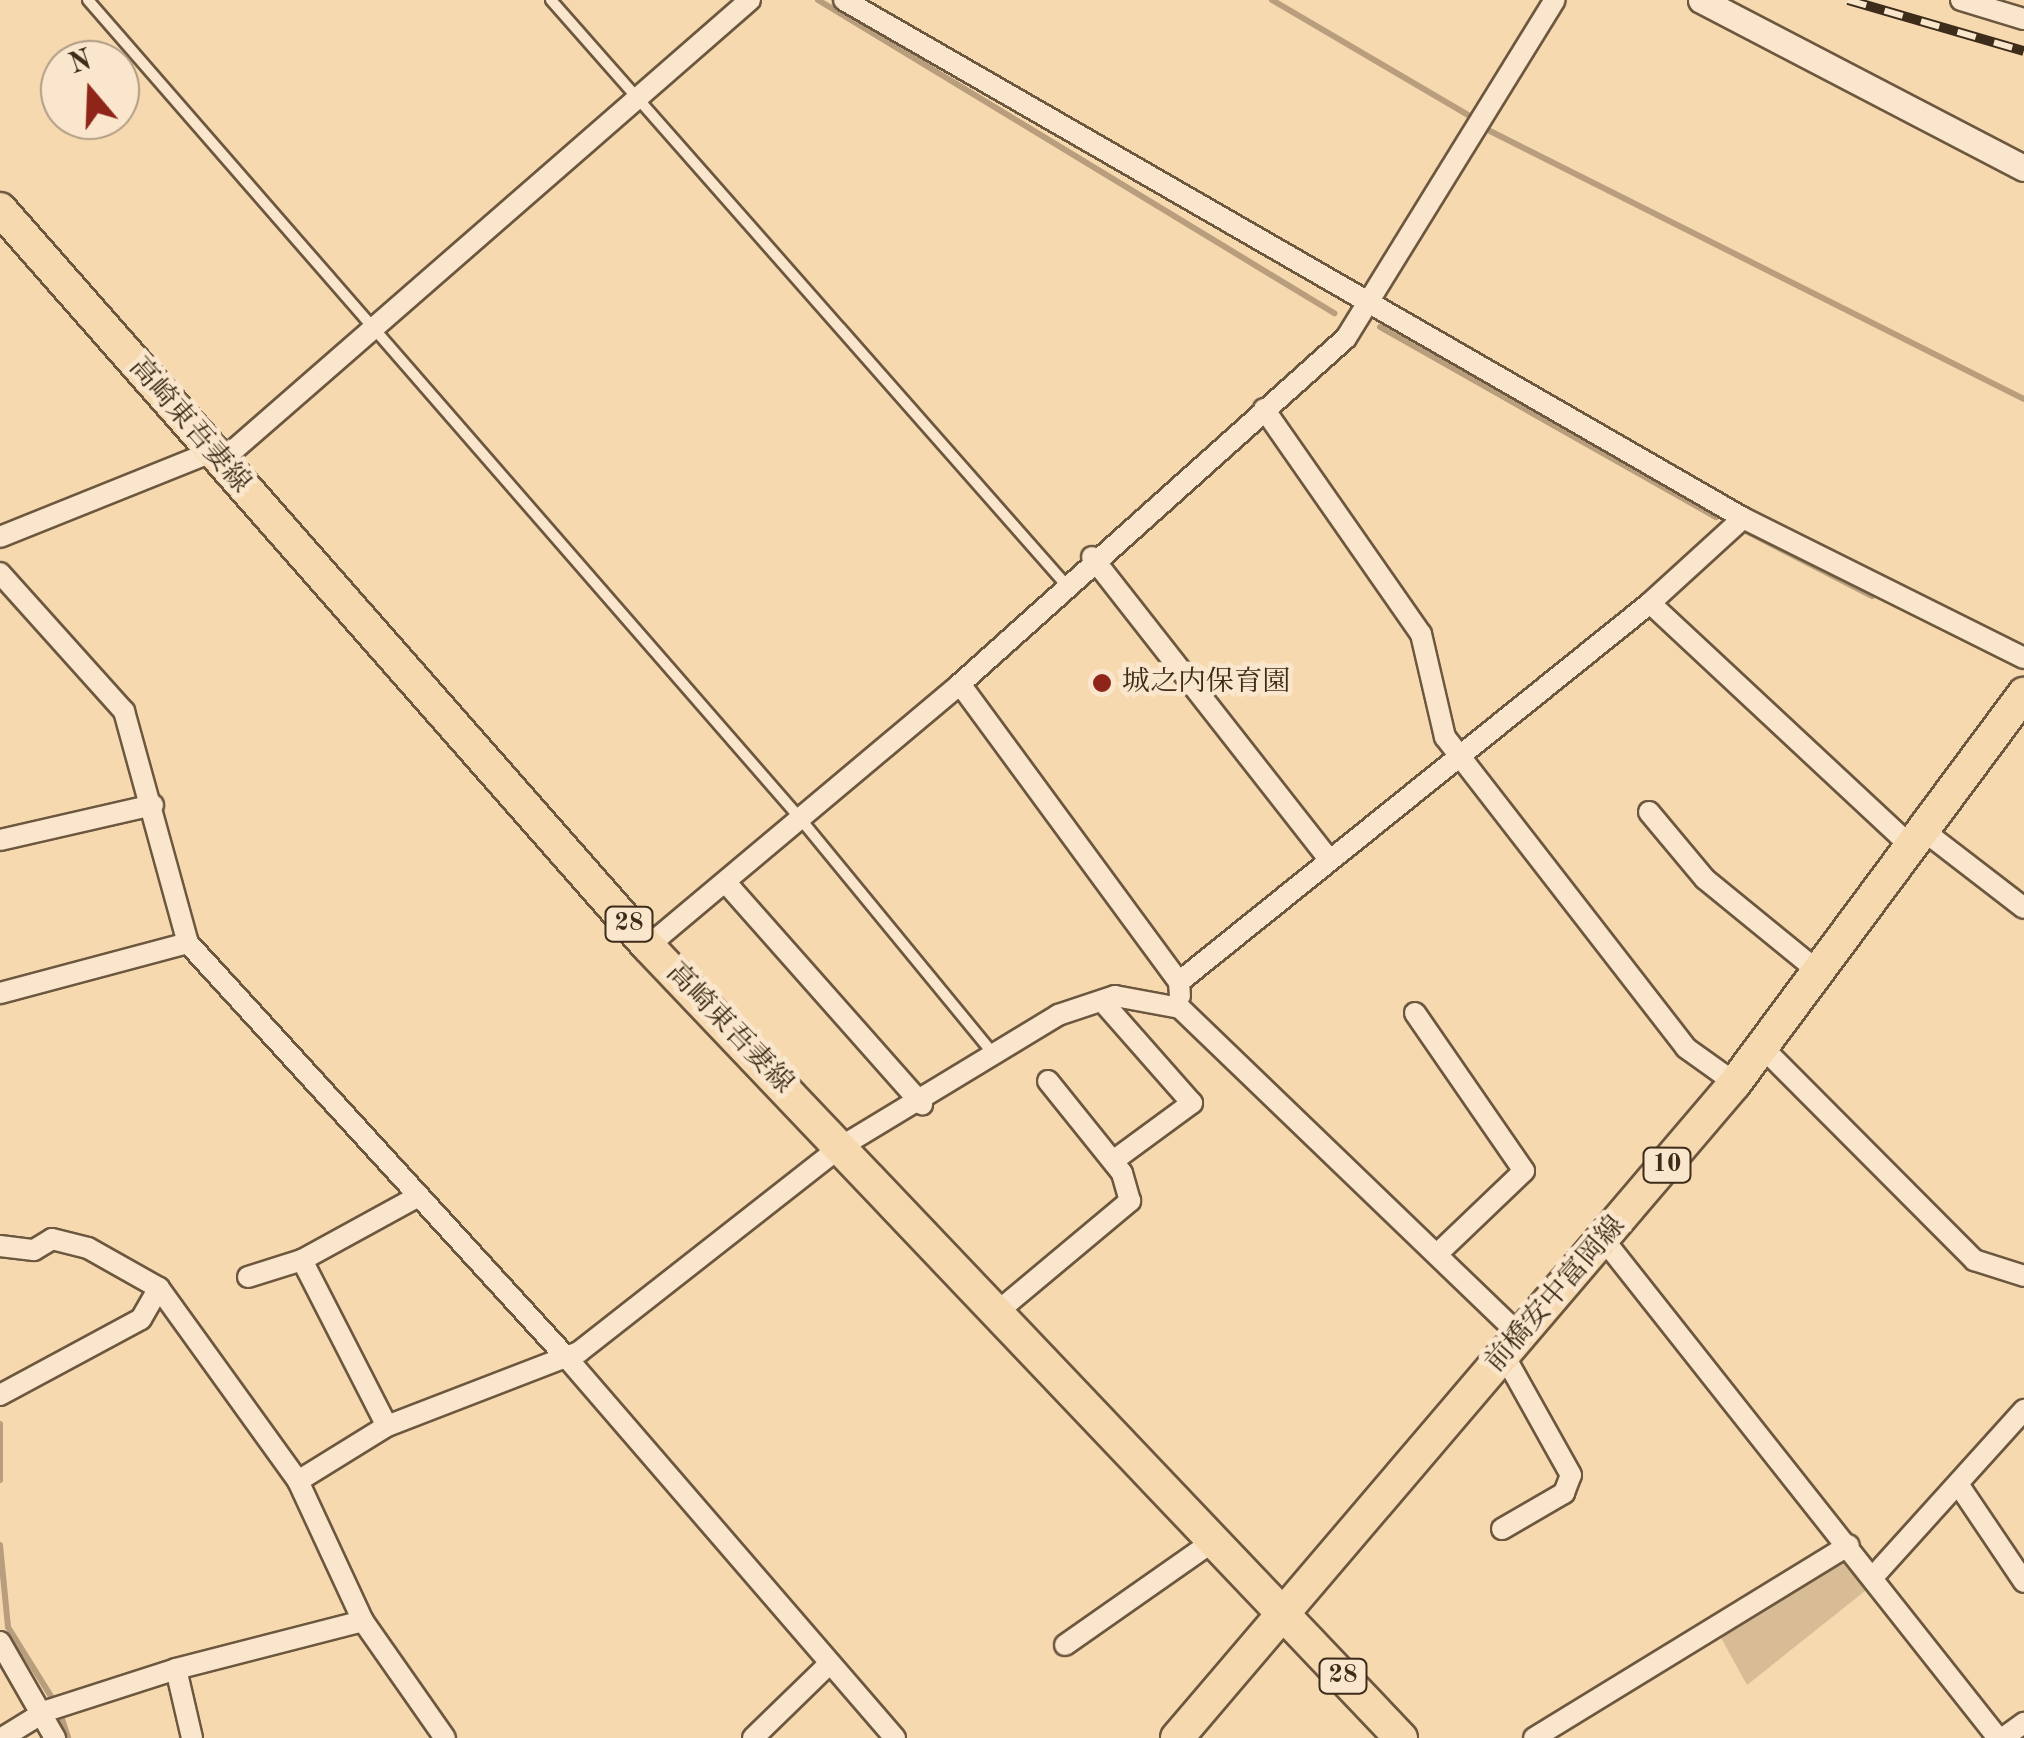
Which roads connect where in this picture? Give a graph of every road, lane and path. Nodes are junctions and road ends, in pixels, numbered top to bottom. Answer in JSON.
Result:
{"nodes":[{"id":1,"x":88,"y":0,"type":"edge"},
{"id":2,"x":551,"y":0,"type":"edge"},
{"id":3,"x":750,"y":0,"type":"edge"},
{"id":4,"x":844,"y":0,"type":"edge"},
{"id":5,"x":1554,"y":0,"type":"edge"},
{"id":6,"x":1701,"y":0,"type":"edge"},
{"id":7,"x":1961,"y":0,"type":"edge"},
{"id":8,"x":2024,"y":18,"type":"edge"},
{"id":9,"x":640,"y":96,"type":"junction"},
{"id":10,"x":2024,"y":168,"type":"edge"},
{"id":11,"x":0,"y":209,"type":"edge"},
{"id":12,"x":1372,"y":307,"type":"junction"},
{"id":13,"x":375,"y":329,"type":"junction"},
{"id":14,"x":1264,"y":409,"type":"junction"},
{"id":15,"x":215,"y":457,"type":"junction"},
{"id":16,"x":1742,"y":518,"type":"junction"},
{"id":17,"x":0,"y":536,"type":"edge"},
{"id":18,"x":1092,"y":557,"type":"junction"},
{"id":19,"x":0,"y":573,"type":"edge"},
{"id":20,"x":1067,"y":586,"type":"junction"},
{"id":21,"x":1650,"y":603,"type":"junction"},
{"id":22,"x":2024,"y":658,"type":"edge"},
{"id":23,"x":960,"y":684,"type":"junction"},
{"id":24,"x":2024,"y":694,"type":"edge"},
{"id":25,"x":1456,"y":752,"type":"junction"},
{"id":26,"x":153,"y":805,"type":"junction"},
{"id":27,"x":1649,"y":812,"type":"dead end"},
{"id":28,"x":798,"y":816,"type":"junction"},
{"id":29,"x":1918,"y":838,"type":"junction"},
{"id":30,"x":0,"y":840,"type":"edge"},
{"id":31,"x":1326,"y":855,"type":"junction"},
{"id":32,"x":728,"y":885,"type":"junction"},
{"id":33,"x":2024,"y":908,"type":"edge"},
{"id":34,"x":188,"y":943,"type":"junction"},
{"id":35,"x":648,"y":946,"type":"junction"},
{"id":36,"x":1819,"y":972,"type":"junction"},
{"id":37,"x":1179,"y":982,"type":"junction"},
{"id":38,"x":0,"y":993,"type":"edge"},
{"id":39,"x":1102,"y":1001,"type":"junction"},
{"id":40,"x":1180,"y":1008,"type":"junction"},
{"id":41,"x":1415,"y":1013,"type":"dead end"},
{"id":42,"x":1762,"y":1047,"type":"junction"},
{"id":43,"x":992,"y":1052,"type":"junction"},
{"id":44,"x":1048,"y":1081,"type":"dead end"},
{"id":45,"x":1735,"y":1083,"type":"junction"},
{"id":46,"x":922,"y":1104,"type":"junction"},
{"id":47,"x":842,"y":1146,"type":"junction"},
{"id":48,"x":1113,"y":1161,"type":"junction"},
{"id":49,"x":419,"y":1196,"type":"junction"},
{"id":50,"x":1604,"y":1240,"type":"junction"},
{"id":51,"x":0,"y":1246,"type":"edge"},
{"id":52,"x":1437,"y":1254,"type":"junction"},
{"id":53,"x":302,"y":1260,"type":"junction"},
{"id":54,"x":2024,"y":1276,"type":"edge"},
{"id":55,"x":248,"y":1278,"type":"dead end"},
{"id":56,"x":159,"y":1288,"type":"junction"},
{"id":57,"x":996,"y":1313,"type":"junction"},
{"id":58,"x":1512,"y":1345,"type":"junction"},
{"id":59,"x":567,"y":1358,"type":"junction"},
{"id":60,"x":0,"y":1395,"type":"edge"},
{"id":61,"x":2024,"y":1410,"type":"edge"},
{"id":62,"x":388,"y":1426,"type":"junction"},
{"id":63,"x":298,"y":1481,"type":"junction"},
{"id":64,"x":1958,"y":1484,"type":"junction"},
{"id":65,"x":1502,"y":1529,"type":"dead end"},
{"id":66,"x":1209,"y":1544,"type":"junction"},
{"id":67,"x":1849,"y":1544,"type":"junction"},
{"id":68,"x":1874,"y":1576,"type":"junction"},
{"id":69,"x":2024,"y":1582,"type":"edge"},
{"id":70,"x":1284,"y":1614,"type":"junction"},
{"id":71,"x":362,"y":1621,"type":"junction"},
{"id":72,"x":0,"y":1642,"type":"edge"},
{"id":73,"x":1065,"y":1645,"type":"dead end"},
{"id":74,"x":830,"y":1663,"type":"junction"},
{"id":75,"x":176,"y":1668,"type":"junction"},
{"id":76,"x":46,"y":1711,"type":"junction"},
{"id":77,"x":2024,"y":1723,"type":"edge"},
{"id":78,"x":2,"y":1738,"type":"edge"},
{"id":79,"x":55,"y":1738,"type":"edge"},
{"id":80,"x":192,"y":1738,"type":"edge"},
{"id":81,"x":444,"y":1738,"type":"edge"},
{"id":82,"x":753,"y":1738,"type":"edge"},
{"id":83,"x":895,"y":1738,"type":"edge"},
{"id":84,"x":1178,"y":1738,"type":"edge"},
{"id":85,"x":1402,"y":1738,"type":"edge"},
{"id":86,"x":1534,"y":1738,"type":"edge"},
{"id":87,"x":2000,"y":1738,"type":"edge"}],
"edges":[{"from":1,"to":13,"type":"lane"},
{"from":2,"to":9,"type":"lane"},
{"from":3,"to":9,"type":"street"},
{"from":4,"to":12,"type":"street"},
{"from":5,"to":12,"type":"street"},
{"from":6,"to":10,"type":"street"},
{"from":7,"to":8,"type":"street"},
{"from":9,"to":13,"type":"street"},
{"from":9,"to":20,"type":"lane"},
{"from":11,"to":15,"type":"main road","name":"高崎東吾妻線","number":"28"},
{"from":12,"to":14,"type":"street"},
{"from":12,"to":16,"type":"street"},
{"from":13,"to":15,"type":"street"},
{"from":13,"to":28,"type":"lane"},
{"from":14,"to":18,"type":"street"},
{"from":14,"to":25,"type":"street"},
{"from":15,"to":17,"type":"street"},
{"from":15,"to":35,"type":"main road","name":"高崎東吾妻線","number":"28"},
{"from":16,"to":21,"type":"street"},
{"from":16,"to":22,"type":"street"},
{"from":18,"to":20,"type":"street"},
{"from":18,"to":31,"type":"street"},
{"from":19,"to":26,"type":"street"},
{"from":20,"to":23,"type":"street"},
{"from":21,"to":25,"type":"street"},
{"from":21,"to":29,"type":"street"},
{"from":23,"to":28,"type":"street"},
{"from":23,"to":37,"type":"street"},
{"from":24,"to":29,"type":"main road","name":"前橋安中富岡線","number":"10"},
{"from":25,"to":31,"type":"street"},
{"from":25,"to":45,"type":"street"},
{"from":26,"to":30,"type":"street"},
{"from":26,"to":34,"type":"street"},
{"from":27,"to":36,"type":"street"},
{"from":28,"to":32,"type":"street"},
{"from":28,"to":43,"type":"lane"},
{"from":29,"to":33,"type":"street"},
{"from":29,"to":36,"type":"main road","name":"前橋安中富岡線","number":"10"},
{"from":31,"to":37,"type":"street"},
{"from":32,"to":35,"type":"street"},
{"from":32,"to":46,"type":"street"},
{"from":34,"to":38,"type":"street"},
{"from":34,"to":49,"type":"street"},
{"from":35,"to":47,"type":"main road","name":"高崎東吾妻線","number":"28"},
{"from":36,"to":42,"type":"main road","name":"前橋安中富岡線","number":"10"},
{"from":37,"to":40,"type":"street"},
{"from":39,"to":40,"type":"street"},
{"from":39,"to":43,"type":"street"},
{"from":39,"to":48,"type":"street"},
{"from":40,"to":52,"type":"street"},
{"from":41,"to":52,"type":"street"},
{"from":42,"to":45,"type":"main road","name":"前橋安中富岡線","number":"10"},
{"from":42,"to":54,"type":"street"},
{"from":43,"to":46,"type":"street"},
{"from":44,"to":48,"type":"street"},
{"from":45,"to":50,"type":"main road","name":"前橋安中富岡線","number":"10"},
{"from":46,"to":47,"type":"street"},
{"from":47,"to":57,"type":"main road","name":"高崎東吾妻線","number":"28"},
{"from":47,"to":59,"type":"street"},
{"from":48,"to":57,"type":"street"},
{"from":49,"to":53,"type":"street"},
{"from":49,"to":59,"type":"street"},
{"from":50,"to":58,"type":"main road","name":"前橋安中富岡線","number":"10"},
{"from":50,"to":67,"type":"street"},
{"from":51,"to":56,"type":"street"},
{"from":52,"to":58,"type":"street"},
{"from":53,"to":55,"type":"street"},
{"from":53,"to":62,"type":"street"},
{"from":56,"to":60,"type":"street"},
{"from":56,"to":63,"type":"street"},
{"from":57,"to":66,"type":"main road","name":"高崎東吾妻線","number":"28"},
{"from":58,"to":65,"type":"street"},
{"from":58,"to":70,"type":"main road","name":"前橋安中富岡線","number":"10"},
{"from":59,"to":62,"type":"street"},
{"from":59,"to":74,"type":"street"},
{"from":61,"to":64,"type":"street"},
{"from":62,"to":63,"type":"street"},
{"from":63,"to":71,"type":"street"},
{"from":64,"to":68,"type":"street"},
{"from":64,"to":69,"type":"street"},
{"from":66,"to":70,"type":"main road","name":"高崎東吾妻線","number":"28"},
{"from":66,"to":73,"type":"street"},
{"from":67,"to":68,"type":"street"},
{"from":67,"to":86,"type":"street"},
{"from":68,"to":87,"type":"street"},
{"from":70,"to":84,"type":"main road","name":"前橋安中富岡線","number":"10"},
{"from":70,"to":85,"type":"main road","name":"高崎東吾妻線","number":"28"},
{"from":71,"to":75,"type":"street"},
{"from":71,"to":81,"type":"street"},
{"from":72,"to":76,"type":"street"},
{"from":74,"to":82,"type":"street"},
{"from":74,"to":83,"type":"street"},
{"from":75,"to":76,"type":"street"},
{"from":75,"to":80,"type":"street"},
{"from":76,"to":78,"type":"street"},
{"from":76,"to":79,"type":"street"},
{"from":77,"to":87,"type":"street"}]}
